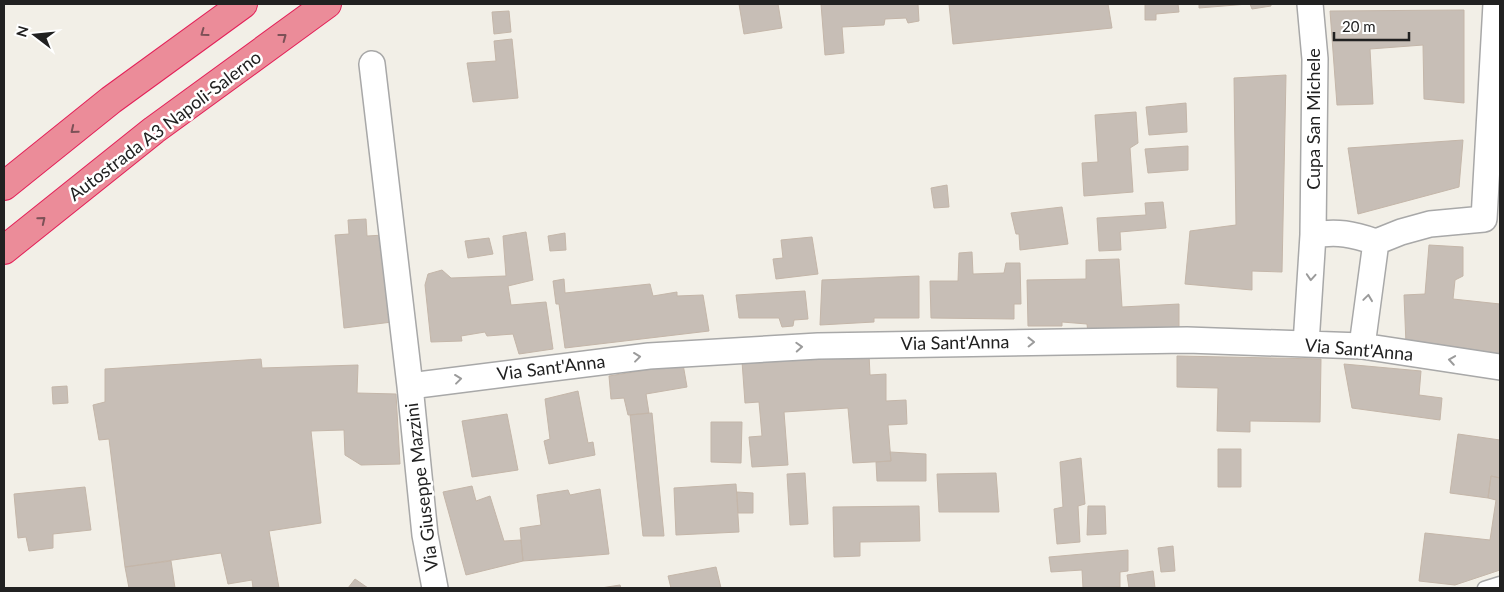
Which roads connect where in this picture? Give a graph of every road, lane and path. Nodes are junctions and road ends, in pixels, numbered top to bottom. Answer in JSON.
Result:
{"nodes":[{"id":1,"x":243,"y":4,"type":"edge"},
{"id":2,"x":327,"y":4,"type":"edge"},
{"id":3,"x":1310,"y":4,"type":"edge"},
{"id":4,"x":1496,"y":4,"type":"edge"},
{"id":5,"x":372,"y":64,"type":"dead end"},
{"id":6,"x":4,"y":186,"type":"edge"},
{"id":7,"x":1314,"y":235,"type":"junction"},
{"id":8,"x":1376,"y":242,"type":"junction"},
{"id":9,"x":4,"y":250,"type":"edge"},
{"id":10,"x":1306,"y":344,"type":"junction"},
{"id":11,"x":1362,"y":346,"type":"junction"},
{"id":12,"x":1500,"y":367,"type":"edge"},
{"id":13,"x":410,"y":386,"type":"junction"},
{"id":14,"x":1500,"y":583,"type":"edge"},
{"id":15,"x":435,"y":588,"type":"edge"},
{"id":16,"x":1484,"y":588,"type":"edge"}],
"edges":[{"from":1,"to":6,"type":"highway","one_way":true},
{"from":9,"to":2,"type":"highway","name":"Autostrada A3 Napoli-Salerno","one_way":true},
{"from":3,"to":7,"type":"street","name":"Cupa San Michele"},
{"from":4,"to":8,"type":"street"},
{"from":5,"to":13,"type":"street","name":"Via Giuseppe Mazzini"},
{"from":7,"to":8,"type":"street"},
{"from":7,"to":10,"type":"street","name":"Cupa San Michele","one_way":true},
{"from":11,"to":8,"type":"street","one_way":true},
{"from":10,"to":11,"type":"street","name":"Via Sant'Anna"},
{"from":13,"to":10,"type":"street","name":"Via Sant'Anna","one_way":true},
{"from":12,"to":11,"type":"street","name":"Via Sant'Anna","one_way":true},
{"from":13,"to":15,"type":"street","name":"Via Giuseppe Mazzini"},
{"from":14,"to":16,"type":"lane"}]}
